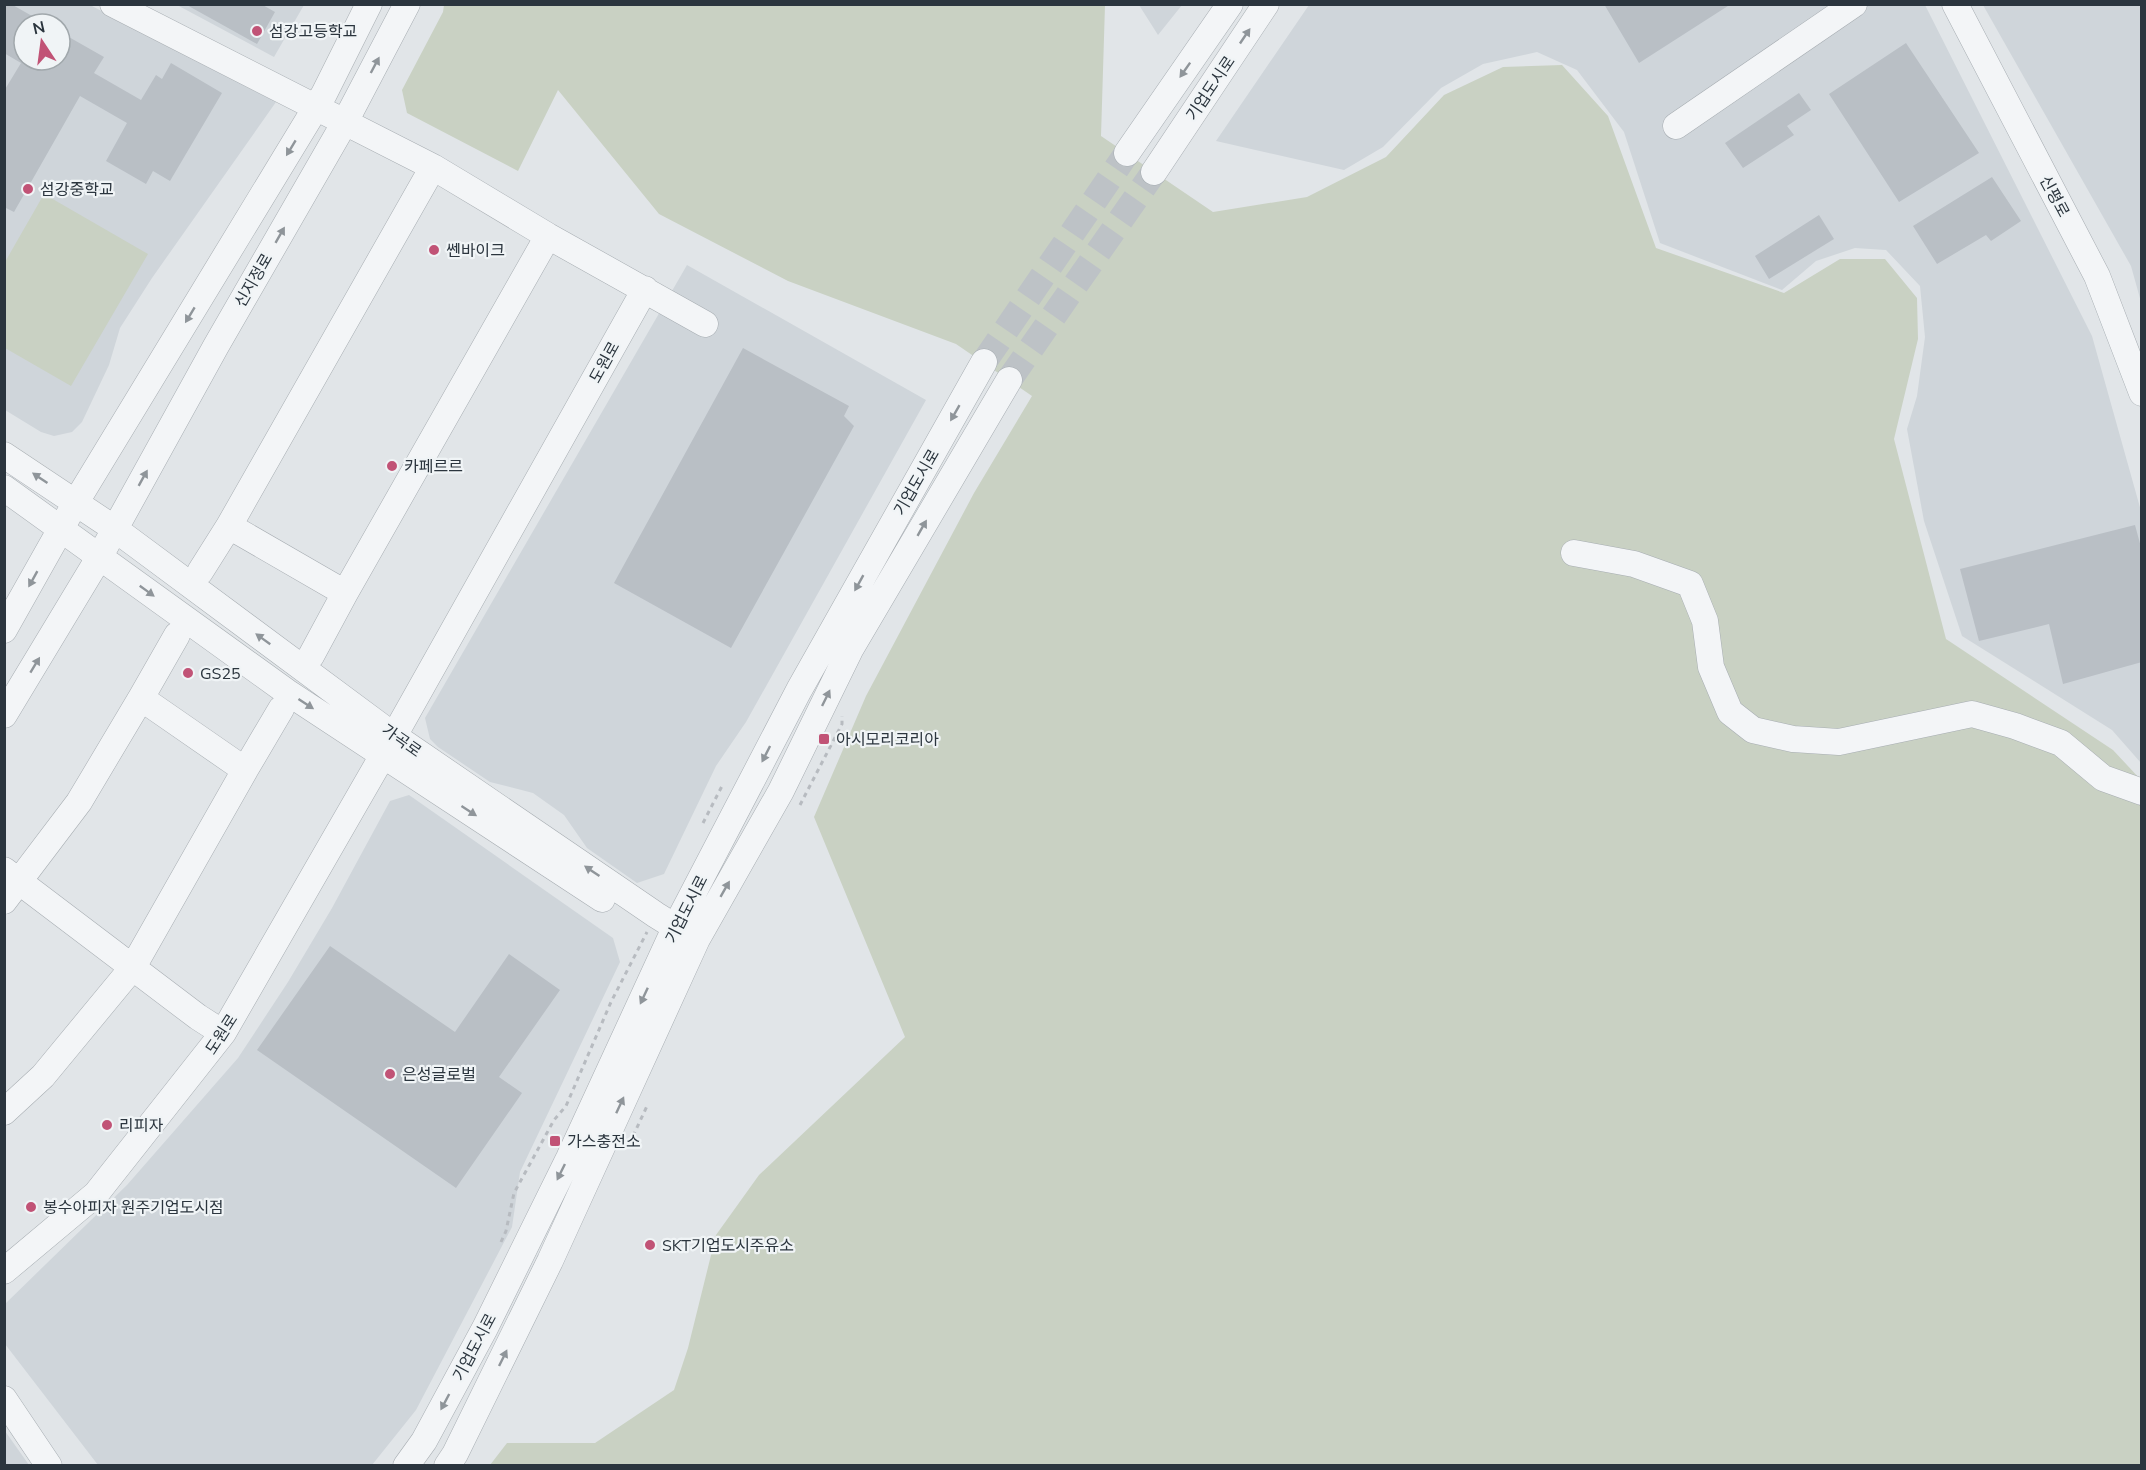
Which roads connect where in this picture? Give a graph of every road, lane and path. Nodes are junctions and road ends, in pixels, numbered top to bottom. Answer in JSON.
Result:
{"nodes":[{"id":1,"x":113,"y":4,"type":"edge"},
{"id":2,"x":369,"y":4,"type":"edge"},
{"id":3,"x":407,"y":4,"type":"edge"},
{"id":4,"x":1230,"y":4,"type":"edge"},
{"id":5,"x":1266,"y":4,"type":"edge"},
{"id":6,"x":1854,"y":4,"type":"edge"},
{"id":7,"x":1955,"y":4,"type":"edge"},
{"id":8,"x":316,"y":107,"type":"junction"},
{"id":9,"x":345,"y":122,"type":"junction"},
{"id":10,"x":1676,"y":126,"type":"dead end"},
{"id":11,"x":1127,"y":153,"type":"tunnel mouth"},
{"id":12,"x":433,"y":167,"type":"junction"},
{"id":13,"x":1154,"y":172,"type":"tunnel mouth"},
{"id":14,"x":548,"y":236,"type":"junction"},
{"id":15,"x":645,"y":289,"type":"junction"},
{"id":16,"x":705,"y":324,"type":"dead end"},
{"id":17,"x":984,"y":363,"type":"tunnel mouth"},
{"id":18,"x":1009,"y":380,"type":"tunnel mouth"},
{"id":19,"x":2142,"y":393,"type":"edge"},
{"id":20,"x":4,"y":455,"type":"edge"},
{"id":21,"x":4,"y":488,"type":"edge"},
{"id":22,"x":76,"y":502,"type":"junction"},
{"id":23,"x":229,"y":526,"type":"junction"},
{"id":24,"x":61,"y":529,"type":"junction"},
{"id":25,"x":115,"y":529,"type":"junction"},
{"id":26,"x":1574,"y":553,"type":"dead end"},
{"id":27,"x":100,"y":556,"type":"junction"},
{"id":28,"x":200,"y":572,"type":"dead end"},
{"id":29,"x":345,"y":593,"type":"junction"},
{"id":30,"x":4,"y":630,"type":"edge"},
{"id":31,"x":177,"y":635,"type":"dead end"},
{"id":32,"x":311,"y":656,"type":"dead end"},
{"id":33,"x":141,"y":698,"type":"junction"},
{"id":34,"x":281,"y":709,"type":"dead end"},
{"id":35,"x":4,"y":715,"type":"edge"},
{"id":36,"x":388,"y":745,"type":"junction"},
{"id":37,"x":245,"y":770,"type":"junction"},
{"id":38,"x":2142,"y":792,"type":"edge"},
{"id":39,"x":10,"y":885,"type":"edge"},
{"id":40,"x":682,"y":941,"type":"junction"},
{"id":41,"x":637,"y":951,"type":"dead end"},
{"id":42,"x":133,"y":967,"type":"junction"},
{"id":43,"x":223,"y":1033,"type":"junction"},
{"id":44,"x":4,"y":1112,"type":"edge"},
{"id":45,"x":501,"y":1242,"type":"dead end"},
{"id":46,"x":4,"y":1270,"type":"edge"},
{"id":47,"x":4,"y":1400,"type":"edge"},
{"id":48,"x":49,"y":1466,"type":"edge"},
{"id":49,"x":406,"y":1466,"type":"edge"},
{"id":50,"x":447,"y":1466,"type":"edge"}],
"edges":[{"from":1,"to":8,"type":"street"},
{"from":2,"to":8,"type":"street"},
{"from":9,"to":3,"type":"street","name":"신지정로","one_way":true},
{"from":4,"to":11,"type":"street","name":"기업도시로","one_way":true},
{"from":13,"to":5,"type":"street","name":"기업도시로","one_way":true},
{"from":6,"to":10,"type":"street"},
{"from":7,"to":19,"type":"street","name":"신평로"},
{"from":8,"to":9,"type":"street"},
{"from":8,"to":22,"type":"street","one_way":true},
{"from":9,"to":12,"type":"street"},
{"from":25,"to":9,"type":"street","name":"신지정로","one_way":true},
{"from":12,"to":14,"type":"street"},
{"from":12,"to":23,"type":"street"},
{"from":14,"to":15,"type":"street"},
{"from":14,"to":29,"type":"street"},
{"from":15,"to":16,"type":"street"},
{"from":15,"to":36,"type":"street","name":"도원로"},
{"from":17,"to":40,"type":"street","name":"기업도시로","one_way":true},
{"from":40,"to":18,"type":"street","name":"기업도시로","one_way":true},
{"from":22,"to":20,"type":"street","one_way":true},
{"from":21,"to":24,"type":"street"},
{"from":22,"to":24,"type":"street"},
{"from":22,"to":25,"type":"street","name":"가곡로"},
{"from":23,"to":28,"type":"street"},
{"from":23,"to":29,"type":"street"},
{"from":24,"to":27,"type":"street","name":"가곡로"},
{"from":24,"to":30,"type":"street","one_way":true},
{"from":25,"to":27,"type":"street","name":"신지정로"},
{"from":36,"to":25,"type":"street","name":"가곡로","one_way":true},
{"from":26,"to":38,"type":"street"},
{"from":35,"to":27,"type":"street","name":"신지정로","one_way":true},
{"from":27,"to":36,"type":"street","name":"가곡로","one_way":true},
{"from":29,"to":32,"type":"street"},
{"from":31,"to":33,"type":"street"},
{"from":33,"to":37,"type":"street"},
{"from":33,"to":39,"type":"street"},
{"from":34,"to":37,"type":"street"},
{"from":36,"to":40,"type":"street","name":"가곡로"},
{"from":36,"to":43,"type":"street","name":"도원로"},
{"from":37,"to":42,"type":"street"},
{"from":39,"to":42,"type":"street"},
{"from":40,"to":49,"type":"street","name":"기업도시로","one_way":true},
{"from":50,"to":40,"type":"street","name":"기업도시로","one_way":true},
{"from":41,"to":45,"type":"path"},
{"from":42,"to":43,"type":"street"},
{"from":42,"to":44,"type":"street"},
{"from":43,"to":46,"type":"street","name":"도원로"},
{"from":47,"to":48,"type":"street"}]}
